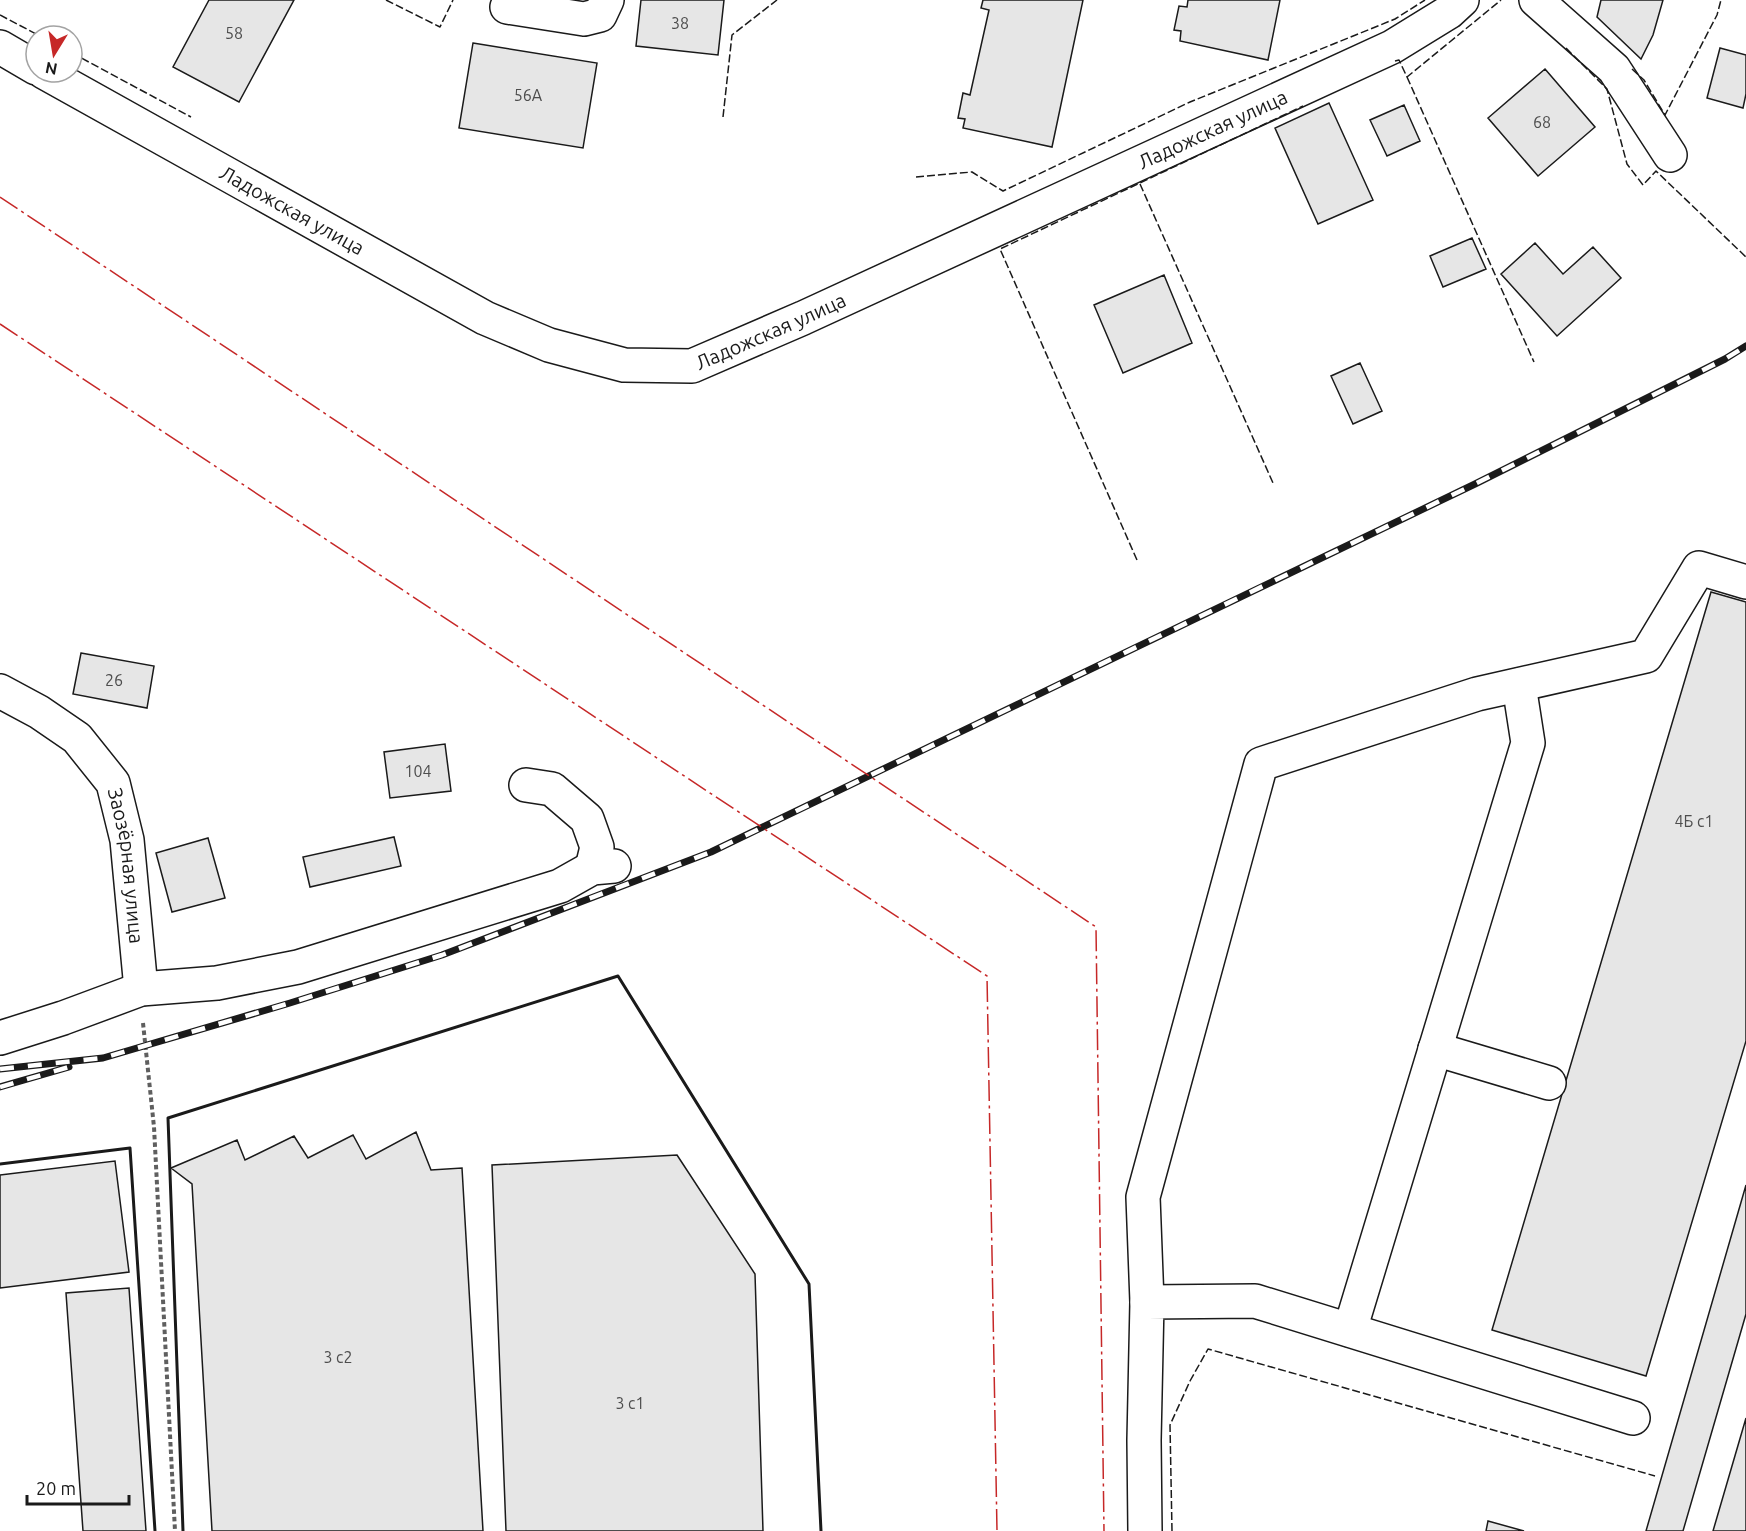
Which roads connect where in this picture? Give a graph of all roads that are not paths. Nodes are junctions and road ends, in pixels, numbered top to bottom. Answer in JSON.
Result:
{"nodes":[{"id":1,"x":607,"y":0,"type":"edge"},
{"id":2,"x":1462,"y":0,"type":"edge"},
{"id":3,"x":1536,"y":0,"type":"edge"},
{"id":4,"x":507,"y":7,"type":"dead end"},
{"id":5,"x":0,"y":47,"type":"edge"},
{"id":6,"x":24,"y":61,"type":"edge"},
{"id":7,"x":66,"y":84,"type":"edge"},
{"id":8,"x":1670,"y":155,"type":"dead end"},
{"id":9,"x":1746,"y":582,"type":"edge"},
{"id":10,"x":1519,"y":685,"type":"junction"},
{"id":11,"x":0,"y":691,"type":"edge"},
{"id":12,"x":526,"y":785,"type":"dead end"},
{"id":13,"x":141,"y":989,"type":"junction"},
{"id":14,"x":0,"y":1038,"type":"edge"},
{"id":15,"x":1436,"y":1049,"type":"junction"},
{"id":16,"x":1549,"y":1083,"type":"dead end"},
{"id":17,"x":1147,"y":1302,"type":"junction"},
{"id":18,"x":1350,"y":1330,"type":"junction"},
{"id":19,"x":1633,"y":1418,"type":"dead end"},
{"id":20,"x":1145,"y":1531,"type":"edge"}],
"edges":[{"from":1,"to":4,"type":"street"},
{"from":2,"to":7,"type":"street","name":"Ладожская улица"},
{"from":3,"to":8,"type":"street"},
{"from":5,"to":6,"type":"street"},
{"from":9,"to":10,"type":"street"},
{"from":10,"to":15,"type":"street"},
{"from":10,"to":17,"type":"street"},
{"from":11,"to":13,"type":"street","name":"Заозёрная улица"},
{"from":12,"to":13,"type":"street"},
{"from":13,"to":14,"type":"street"},
{"from":15,"to":16,"type":"street"},
{"from":15,"to":18,"type":"street"},
{"from":17,"to":18,"type":"street"},
{"from":17,"to":20,"type":"street"},
{"from":18,"to":19,"type":"street"}]}
